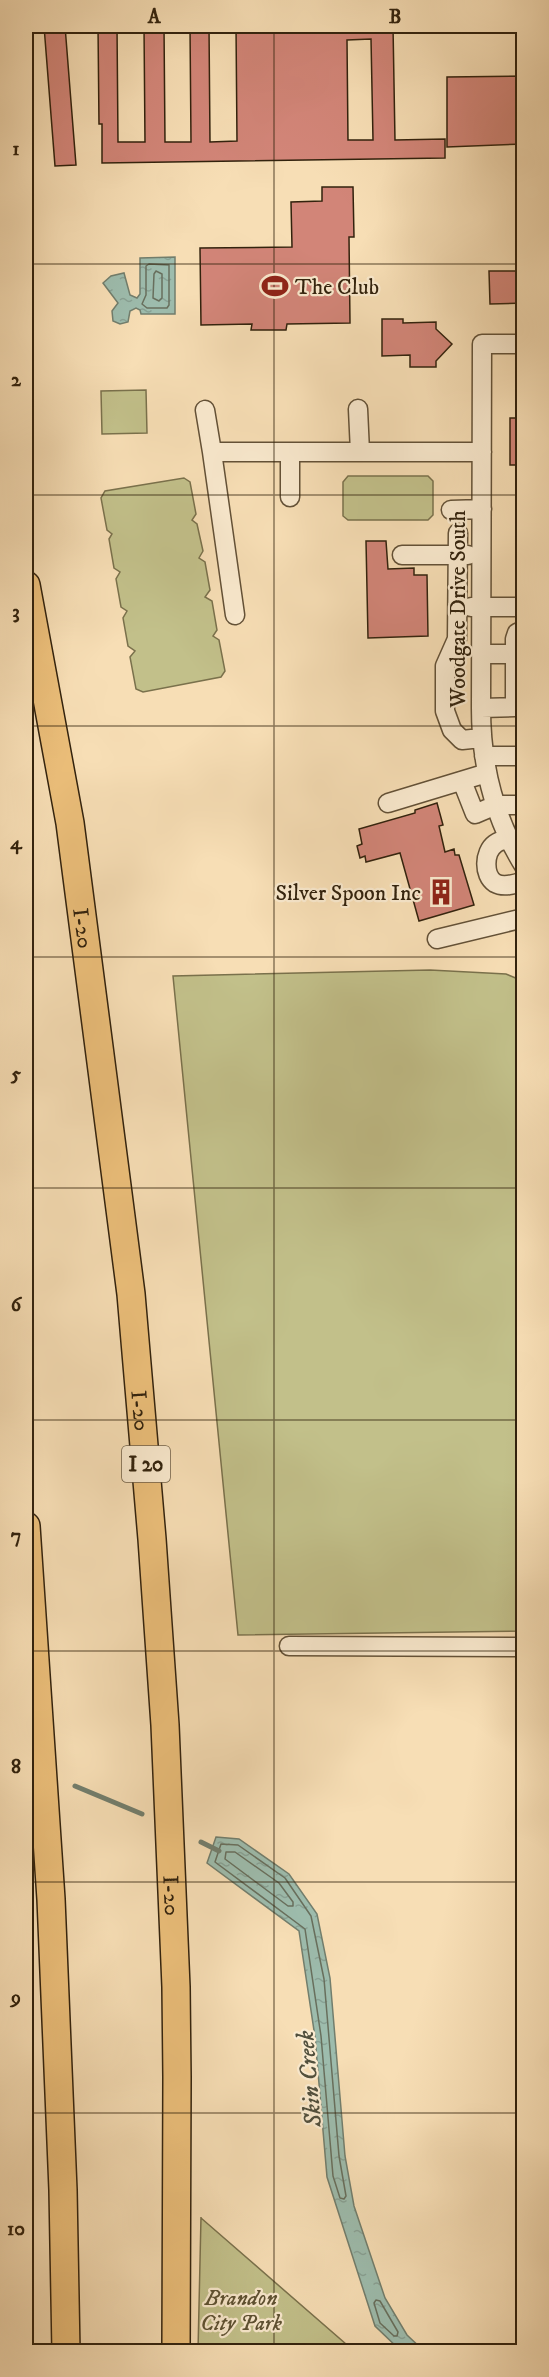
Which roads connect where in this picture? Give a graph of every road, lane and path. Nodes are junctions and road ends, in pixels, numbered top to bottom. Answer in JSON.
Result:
{"nodes":[{"id":1,"x":524,"y":344,"type":"edge"},
{"id":2,"x":358,"y":409,"type":"dead end"},
{"id":3,"x":206,"y":410,"type":"dead end"},
{"id":4,"x":212,"y":452,"type":"junction"},
{"id":5,"x":291,"y":452,"type":"junction"},
{"id":6,"x":360,"y":452,"type":"junction"},
{"id":7,"x":482,"y":452,"type":"junction"},
{"id":8,"x":291,"y":497,"type":"dead end"},
{"id":9,"x":482,"y":509,"type":"junction"},
{"id":10,"x":452,"y":510,"type":"dead end"},
{"id":11,"x":458,"y":532,"type":"dead end"},
{"id":12,"x":402,"y":555,"type":"dead end"},
{"id":13,"x":458,"y":555,"type":"junction"},
{"id":14,"x":482,"y":555,"type":"junction"},
{"id":15,"x":26,"y":585,"type":"edge"},
{"id":16,"x":458,"y":607,"type":"junction"},
{"id":17,"x":482,"y":607,"type":"junction"},
{"id":18,"x":524,"y":607,"type":"edge"},
{"id":19,"x":235,"y":615,"type":"dead end"},
{"id":20,"x":524,"y":630,"type":"edge"},
{"id":21,"x":481,"y":654,"type":"junction"},
{"id":22,"x":515,"y":654,"type":"junction"},
{"id":23,"x":481,"y":708,"type":"junction"},
{"id":24,"x":484,"y":756,"type":"junction"},
{"id":25,"x":524,"y":756,"type":"edge"},
{"id":26,"x":462,"y":781,"type":"junction"},
{"id":27,"x":388,"y":803,"type":"dead end"},
{"id":28,"x":496,"y":805,"type":"junction"},
{"id":29,"x":524,"y":805,"type":"edge"},
{"id":30,"x":516,"y":839,"type":"edge"},
{"id":31,"x":524,"y":866,"type":"edge"},
{"id":32,"x":524,"y":881,"type":"edge"},
{"id":33,"x":524,"y":918,"type":"edge"},
{"id":34,"x":437,"y":939,"type":"dead end"},
{"id":35,"x":26,"y":1526,"type":"edge"},
{"id":36,"x":289,"y":1646,"type":"dead end"},
{"id":37,"x":524,"y":1647,"type":"edge"},
{"id":38,"x":66,"y":2352,"type":"edge"},
{"id":39,"x":176,"y":2352,"type":"edge"}],
"edges":[{"from":1,"to":7,"type":"street","name":"Woodgate Drive South"},
{"from":2,"to":6,"type":"street"},
{"from":3,"to":4,"type":"street"},
{"from":4,"to":5,"type":"street"},
{"from":4,"to":19,"type":"street"},
{"from":5,"to":6,"type":"street"},
{"from":5,"to":8,"type":"street"},
{"from":6,"to":7,"type":"street"},
{"from":7,"to":9,"type":"street","name":"Woodgate Drive South"},
{"from":9,"to":10,"type":"street"},
{"from":9,"to":14,"type":"street","name":"Woodgate Drive South"},
{"from":11,"to":13,"type":"street"},
{"from":12,"to":13,"type":"street"},
{"from":13,"to":14,"type":"street"},
{"from":13,"to":16,"type":"street"},
{"from":14,"to":17,"type":"street","name":"Woodgate Drive South"},
{"from":15,"to":39,"type":"highway","name":"I-20","number":"I 20"},
{"from":16,"to":17,"type":"street"},
{"from":16,"to":24,"type":"street"},
{"from":17,"to":18,"type":"street"},
{"from":17,"to":21,"type":"street","name":"Woodgate Drive South"},
{"from":20,"to":22,"type":"street"},
{"from":21,"to":22,"type":"street"},
{"from":21,"to":23,"type":"street","name":"Woodgate Drive South"},
{"from":22,"to":23,"type":"street"},
{"from":23,"to":24,"type":"street","name":"Woodgate Drive South"},
{"from":24,"to":25,"type":"street"},
{"from":24,"to":26,"type":"street"},
{"from":24,"to":28,"type":"street","name":"Woodgate Drive South"},
{"from":26,"to":27,"type":"street"},
{"from":26,"to":28,"type":"street"},
{"from":28,"to":29,"type":"street"},
{"from":28,"to":30,"type":"street","name":"Woodgate Drive South"},
{"from":30,"to":31,"type":"street","name":"Woodgate Drive South"},
{"from":30,"to":32,"type":"street"},
{"from":33,"to":34,"type":"street"},
{"from":35,"to":38,"type":"highway"},
{"from":36,"to":37,"type":"street"}]}
